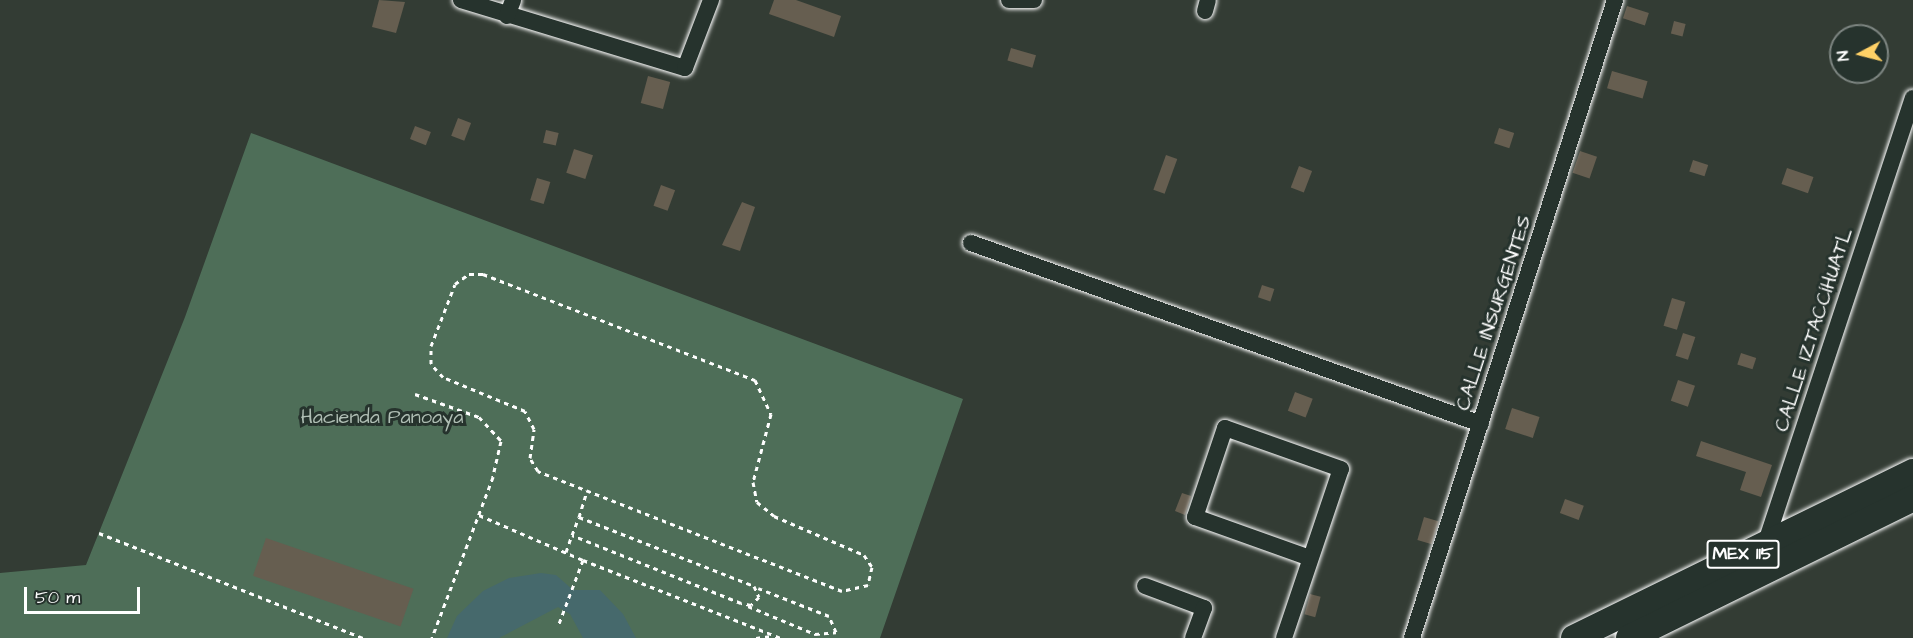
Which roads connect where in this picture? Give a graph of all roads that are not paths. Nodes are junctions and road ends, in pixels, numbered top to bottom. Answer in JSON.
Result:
{"nodes":[{"id":1,"x":461,"y":0,"type":"edge"},
{"id":2,"x":513,"y":0,"type":"edge"},
{"id":3,"x":711,"y":0,"type":"edge"},
{"id":4,"x":1009,"y":0,"type":"edge"},
{"id":5,"x":1034,"y":0,"type":"edge"},
{"id":6,"x":1615,"y":0,"type":"edge"},
{"id":7,"x":507,"y":16,"type":"junction"},
{"id":8,"x":1913,"y":98,"type":"edge"},
{"id":9,"x":971,"y":243,"type":"dead end"},
{"id":10,"x":1481,"y":424,"type":"junction"},
{"id":11,"x":1913,"y":472,"type":"edge"},
{"id":12,"x":1913,"y":498,"type":"edge"},
{"id":13,"x":1766,"y":543,"type":"junction"},
{"id":14,"x":1310,"y":558,"type":"junction"},
{"id":15,"x":1756,"y":575,"type":"junction"},
{"id":16,"x":1144,"y":586,"type":"dead end"},
{"id":17,"x":1193,"y":638,"type":"edge"},
{"id":18,"x":1284,"y":638,"type":"edge"},
{"id":19,"x":1412,"y":638,"type":"edge"},
{"id":20,"x":1574,"y":638,"type":"edge"},
{"id":21,"x":1629,"y":638,"type":"edge"}],
"edges":[{"from":1,"to":7,"type":"street"},
{"from":2,"to":7,"type":"street"},
{"from":3,"to":7,"type":"street"},
{"from":4,"to":5,"type":"street"},
{"from":6,"to":10,"type":"street","name":"CALLE INSURGENTES"},
{"from":8,"to":13,"type":"street","name":"CALLE IZTACCÍHUATL"},
{"from":9,"to":10,"type":"street"},
{"from":10,"to":19,"type":"street","name":"CALLE INSURGENTES"},
{"from":11,"to":13,"type":"main road","number":"MEX 115"},
{"from":12,"to":15,"type":"main road","number":"MEX 115"},
{"from":13,"to":15,"type":"street","name":"CALLE IZTACCÍHUATL"},
{"from":13,"to":20,"type":"main road","number":"MEX 115"},
{"from":14,"to":14,"type":"street"},
{"from":14,"to":18,"type":"street"},
{"from":15,"to":21,"type":"main road","number":"MEX 115"},
{"from":16,"to":17,"type":"street"}]}
